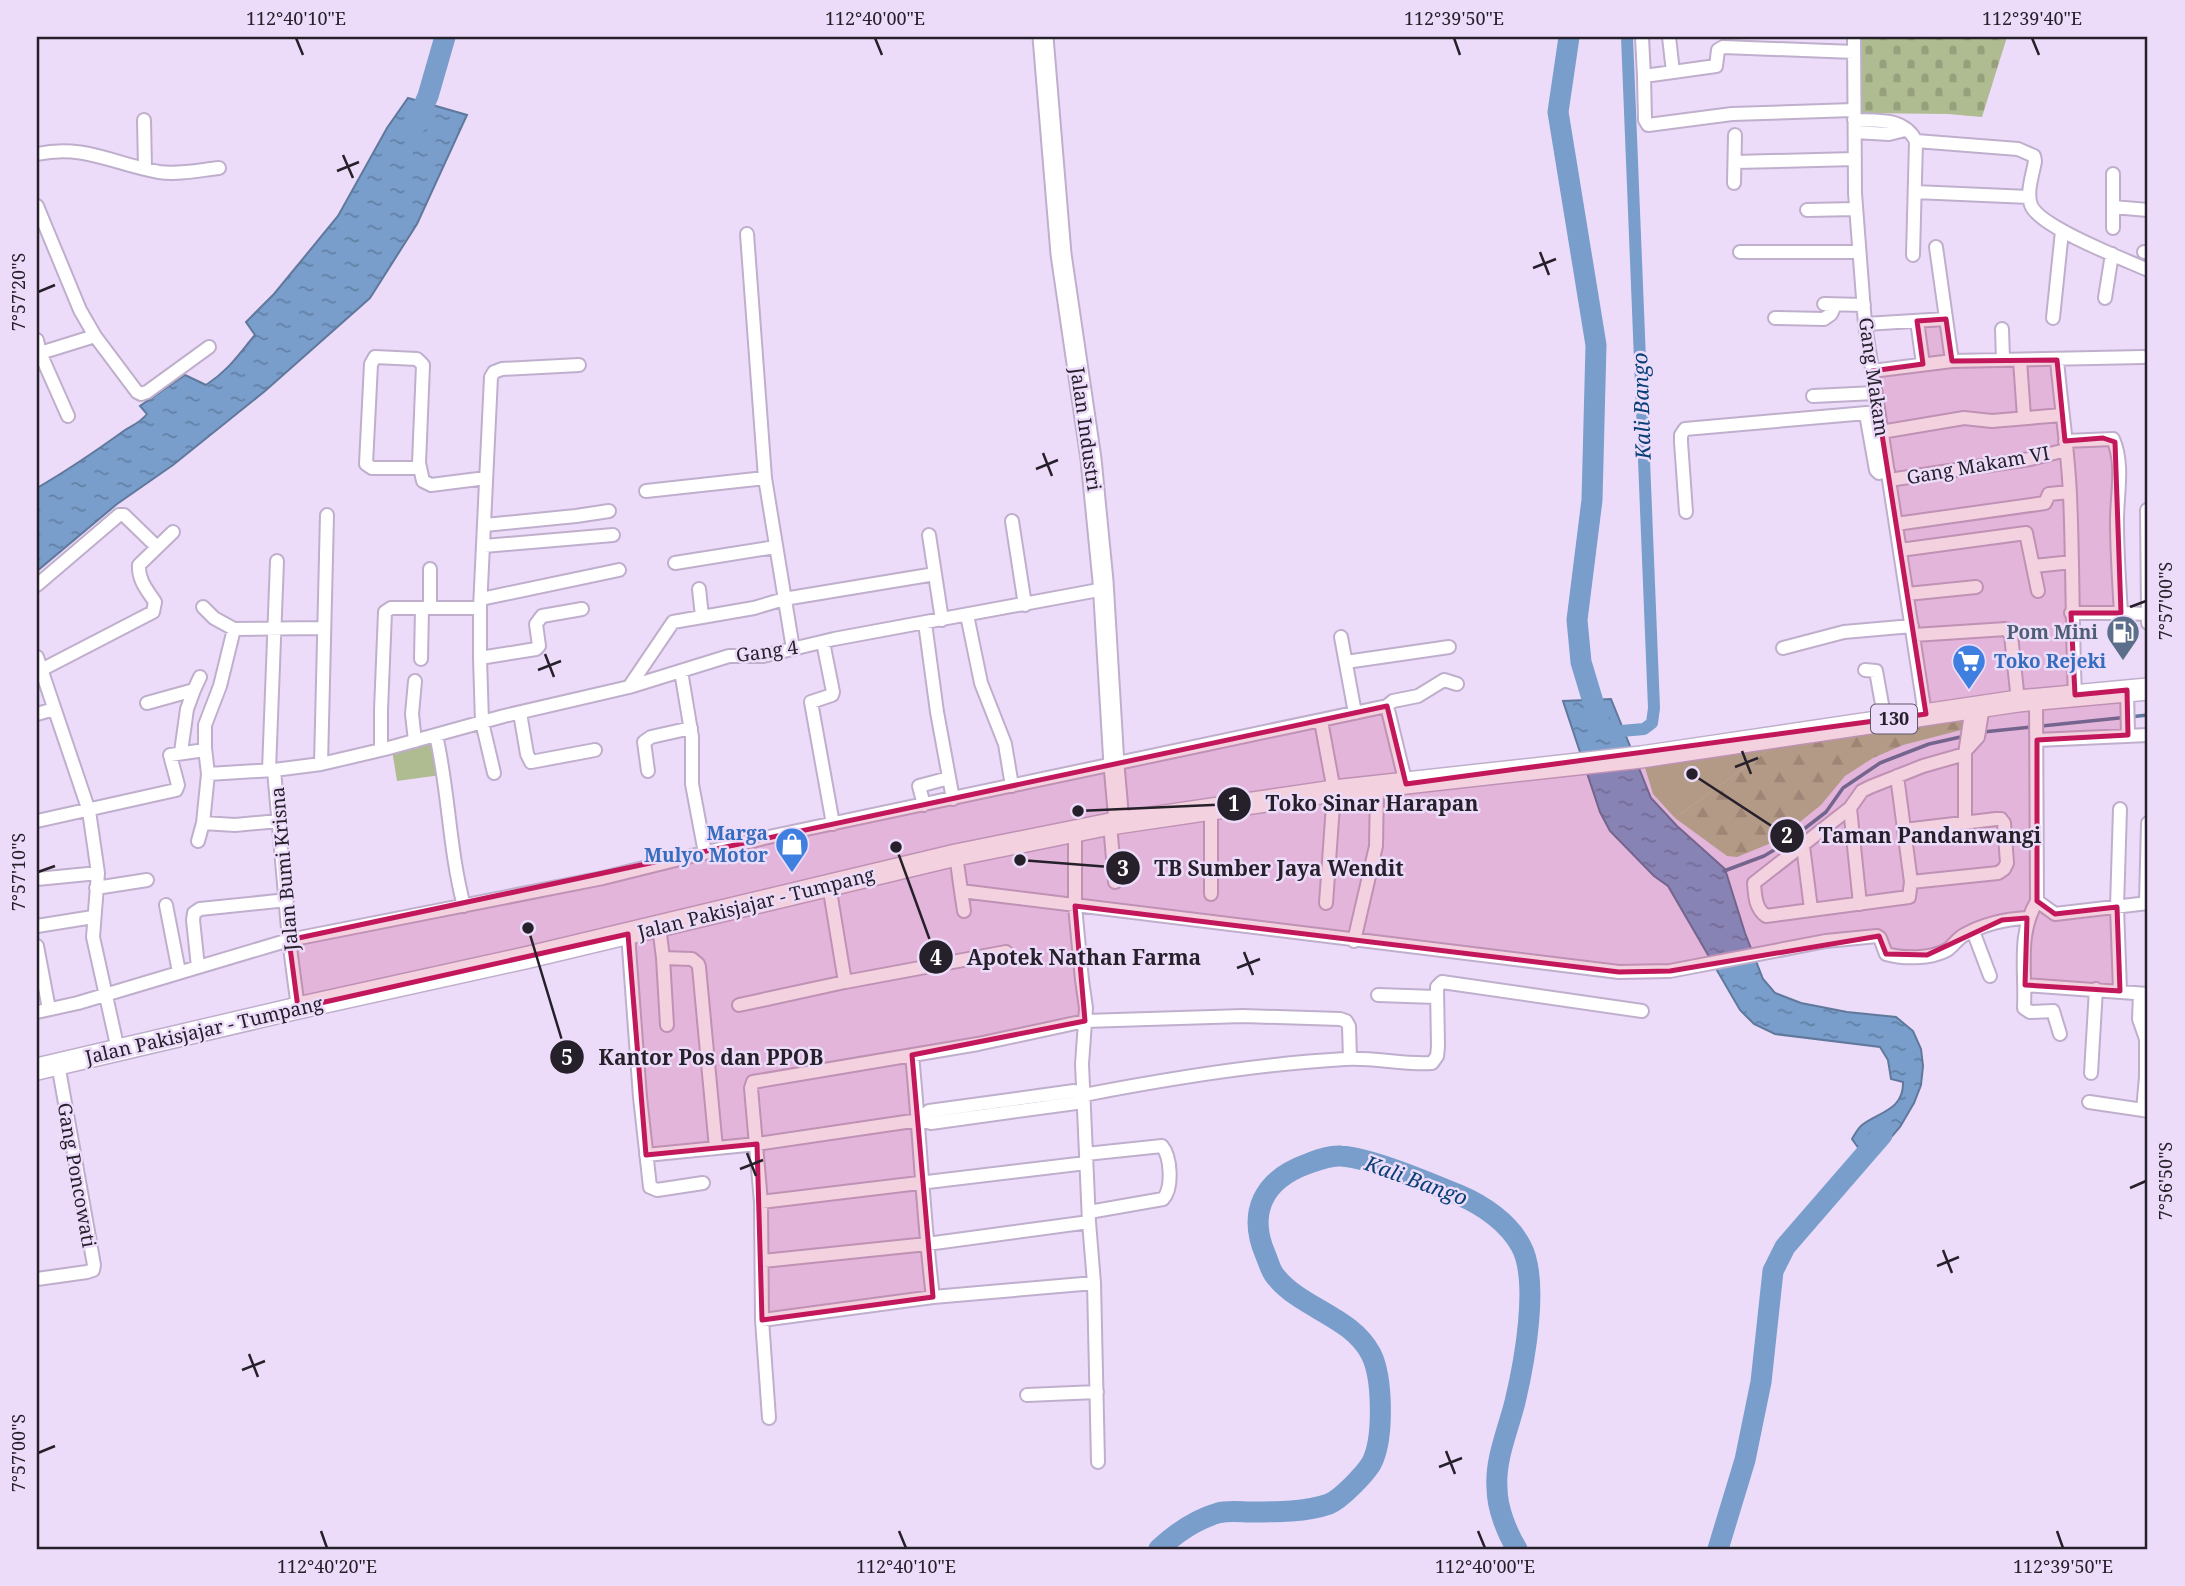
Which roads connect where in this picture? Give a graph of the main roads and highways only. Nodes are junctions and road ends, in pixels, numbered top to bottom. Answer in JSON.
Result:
{"nodes":[{"id":1,"x":2133,"y":703,"type":"edge"},
{"id":2,"x":37,"y":1069,"type":"edge"}],
"edges":[{"from":1,"to":2,"type":"main road","name":"Jalan Pakisjajar - Tumpang","number":"130"}]}
